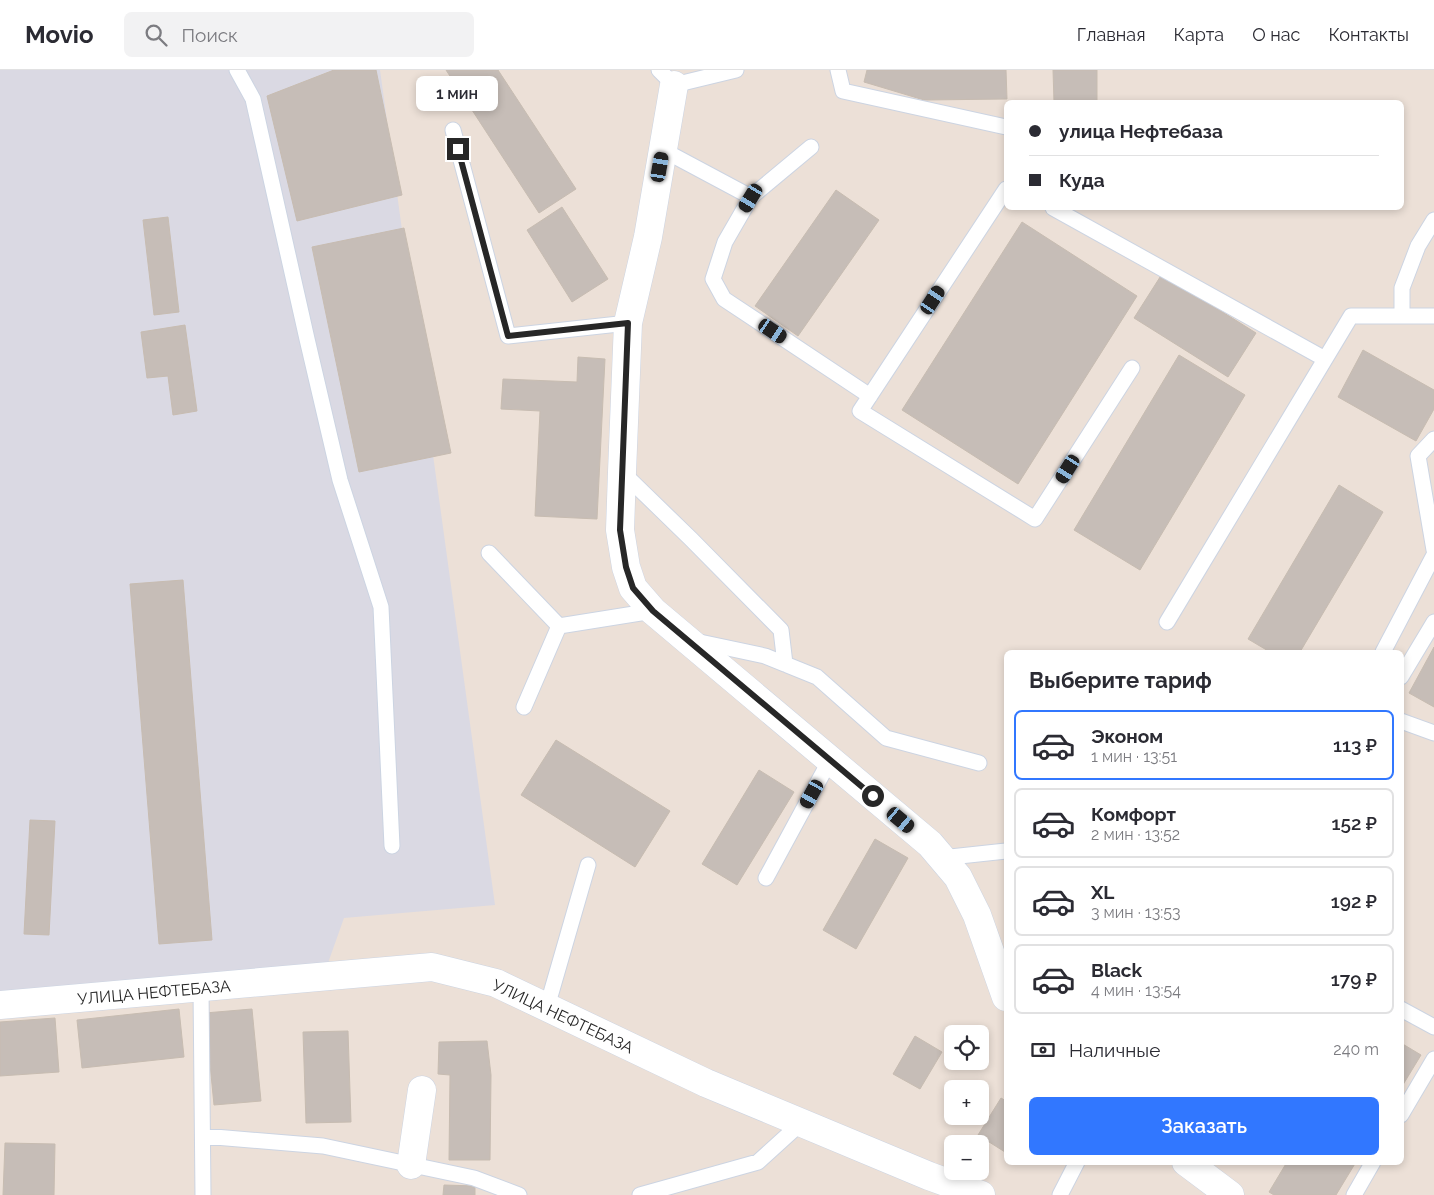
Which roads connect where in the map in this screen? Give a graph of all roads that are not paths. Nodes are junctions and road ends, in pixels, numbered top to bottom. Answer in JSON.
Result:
{"nodes":[{"id":1,"x":237,"y":70,"type":"edge"},
{"id":2,"x":736,"y":70,"type":"edge"},
{"id":3,"x":838,"y":70,"type":"edge"},
{"id":4,"x":666,"y":77,"type":"edge"},
{"id":5,"x":1004,"y":127,"type":"edge"},
{"id":6,"x":453,"y":130,"type":"dead end"},
{"id":7,"x":811,"y":146,"type":"dead end"},
{"id":8,"x":663,"y":150,"type":"junction"},
{"id":9,"x":1004,"y":192,"type":"edge"},
{"id":10,"x":751,"y":198,"type":"junction"},
{"id":11,"x":1057,"y":210,"type":"edge"},
{"id":12,"x":1434,"y":220,"type":"edge"},
{"id":13,"x":1402,"y":316,"type":"junction"},
{"id":14,"x":1434,"y":316,"type":"edge"},
{"id":15,"x":628,"y":323,"type":"junction"},
{"id":16,"x":1325,"y":359,"type":"junction"},
{"id":17,"x":1132,"y":368,"type":"dead end"},
{"id":18,"x":870,"y":396,"type":"junction"},
{"id":19,"x":1434,"y":439,"type":"edge"},
{"id":20,"x":622,"y":472,"type":"junction"},
{"id":21,"x":1434,"y":550,"type":"edge"},
{"id":22,"x":489,"y":553,"type":"dead end"},
{"id":23,"x":1434,"y":555,"type":"edge"},
{"id":24,"x":653,"y":611,"type":"junction"},
{"id":25,"x":1167,"y":622,"type":"dead end"},
{"id":26,"x":1434,"y":622,"type":"edge"},
{"id":27,"x":559,"y":626,"type":"junction"},
{"id":28,"x":687,"y":639,"type":"junction"},
{"id":29,"x":1384,"y":650,"type":"edge"},
{"id":30,"x":785,"y":664,"type":"junction"},
{"id":31,"x":1404,"y":672,"type":"edge"},
{"id":32,"x":524,"y":706,"type":"dead end"},
{"id":33,"x":1404,"y":722,"type":"edge"},
{"id":34,"x":1434,"y":733,"type":"edge"},
{"id":35,"x":830,"y":760,"type":"junction"},
{"id":36,"x":979,"y":763,"type":"dead end"},
{"id":37,"x":392,"y":846,"type":"dead end"},
{"id":38,"x":1004,"y":851,"type":"edge"},
{"id":39,"x":942,"y":858,"type":"junction"},
{"id":40,"x":588,"y":865,"type":"dead end"},
{"id":41,"x":766,"y":878,"type":"dead end"},
{"id":42,"x":201,"y":988,"type":"junction"},
{"id":43,"x":1004,"y":991,"type":"edge"},
{"id":44,"x":0,"y":1005,"type":"edge"},
{"id":45,"x":547,"y":1007,"type":"junction"},
{"id":46,"x":1404,"y":1011,"type":"edge"},
{"id":47,"x":1434,"y":1027,"type":"edge"},
{"id":48,"x":1434,"y":1059,"type":"edge"},
{"id":49,"x":422,"y":1090,"type":"dead end"},
{"id":50,"x":1404,"y":1110,"type":"edge"},
{"id":51,"x":801,"y":1123,"type":"junction"},
{"id":52,"x":203,"y":1136,"type":"junction"},
{"id":53,"x":411,"y":1165,"type":"junction"},
{"id":54,"x":1075,"y":1165,"type":"edge"},
{"id":55,"x":1190,"y":1165,"type":"edge"},
{"id":56,"x":1371,"y":1165,"type":"edge"},
{"id":57,"x":204,"y":1195,"type":"edge"},
{"id":58,"x":519,"y":1195,"type":"edge"},
{"id":59,"x":640,"y":1195,"type":"edge"},
{"id":60,"x":981,"y":1195,"type":"edge"},
{"id":61,"x":1060,"y":1195,"type":"edge"},
{"id":62,"x":1230,"y":1195,"type":"edge"},
{"id":63,"x":1354,"y":1195,"type":"edge"}],
"edges":[{"from":1,"to":37,"type":"lane"},
{"from":2,"to":4,"type":"lane"},
{"from":3,"to":5,"type":"lane"},
{"from":4,"to":8,"type":"street"},
{"from":6,"to":15,"type":"lane"},
{"from":7,"to":10,"type":"lane"},
{"from":8,"to":10,"type":"lane"},
{"from":8,"to":15,"type":"street"},
{"from":9,"to":18,"type":"lane"},
{"from":10,"to":18,"type":"lane"},
{"from":11,"to":16,"type":"lane"},
{"from":12,"to":13,"type":"lane"},
{"from":13,"to":14,"type":"lane"},
{"from":13,"to":16,"type":"lane"},
{"from":15,"to":20,"type":"street"},
{"from":16,"to":25,"type":"lane"},
{"from":17,"to":18,"type":"lane"},
{"from":19,"to":21,"type":"lane"},
{"from":20,"to":24,"type":"street"},
{"from":20,"to":30,"type":"lane"},
{"from":22,"to":27,"type":"lane"},
{"from":23,"to":29,"type":"lane"},
{"from":24,"to":27,"type":"lane"},
{"from":24,"to":28,"type":"street"},
{"from":26,"to":31,"type":"lane"},
{"from":27,"to":32,"type":"lane"},
{"from":28,"to":30,"type":"lane"},
{"from":28,"to":35,"type":"street"},
{"from":30,"to":36,"type":"lane"},
{"from":33,"to":34,"type":"lane"},
{"from":35,"to":39,"type":"street"},
{"from":35,"to":41,"type":"lane"},
{"from":38,"to":39,"type":"lane"},
{"from":39,"to":43,"type":"street"},
{"from":40,"to":45,"type":"lane"},
{"from":42,"to":44,"type":"street","name":"УЛИЦА НЕФТЕБАЗА"},
{"from":42,"to":45,"type":"street","name":"УЛИЦА НЕФТЕБАЗА"},
{"from":42,"to":52,"type":"lane"},
{"from":45,"to":51,"type":"street","name":"УЛИЦА НЕФТЕБАЗА"},
{"from":46,"to":47,"type":"lane"},
{"from":48,"to":50,"type":"lane"},
{"from":49,"to":53,"type":"street"},
{"from":51,"to":59,"type":"lane"},
{"from":51,"to":60,"type":"street","name":"УЛИЦА НЕФТЕБАЗА"},
{"from":52,"to":53,"type":"lane"},
{"from":52,"to":57,"type":"lane"},
{"from":53,"to":58,"type":"lane"},
{"from":54,"to":61,"type":"lane"},
{"from":55,"to":62,"type":"street"},
{"from":56,"to":63,"type":"lane"}]}
